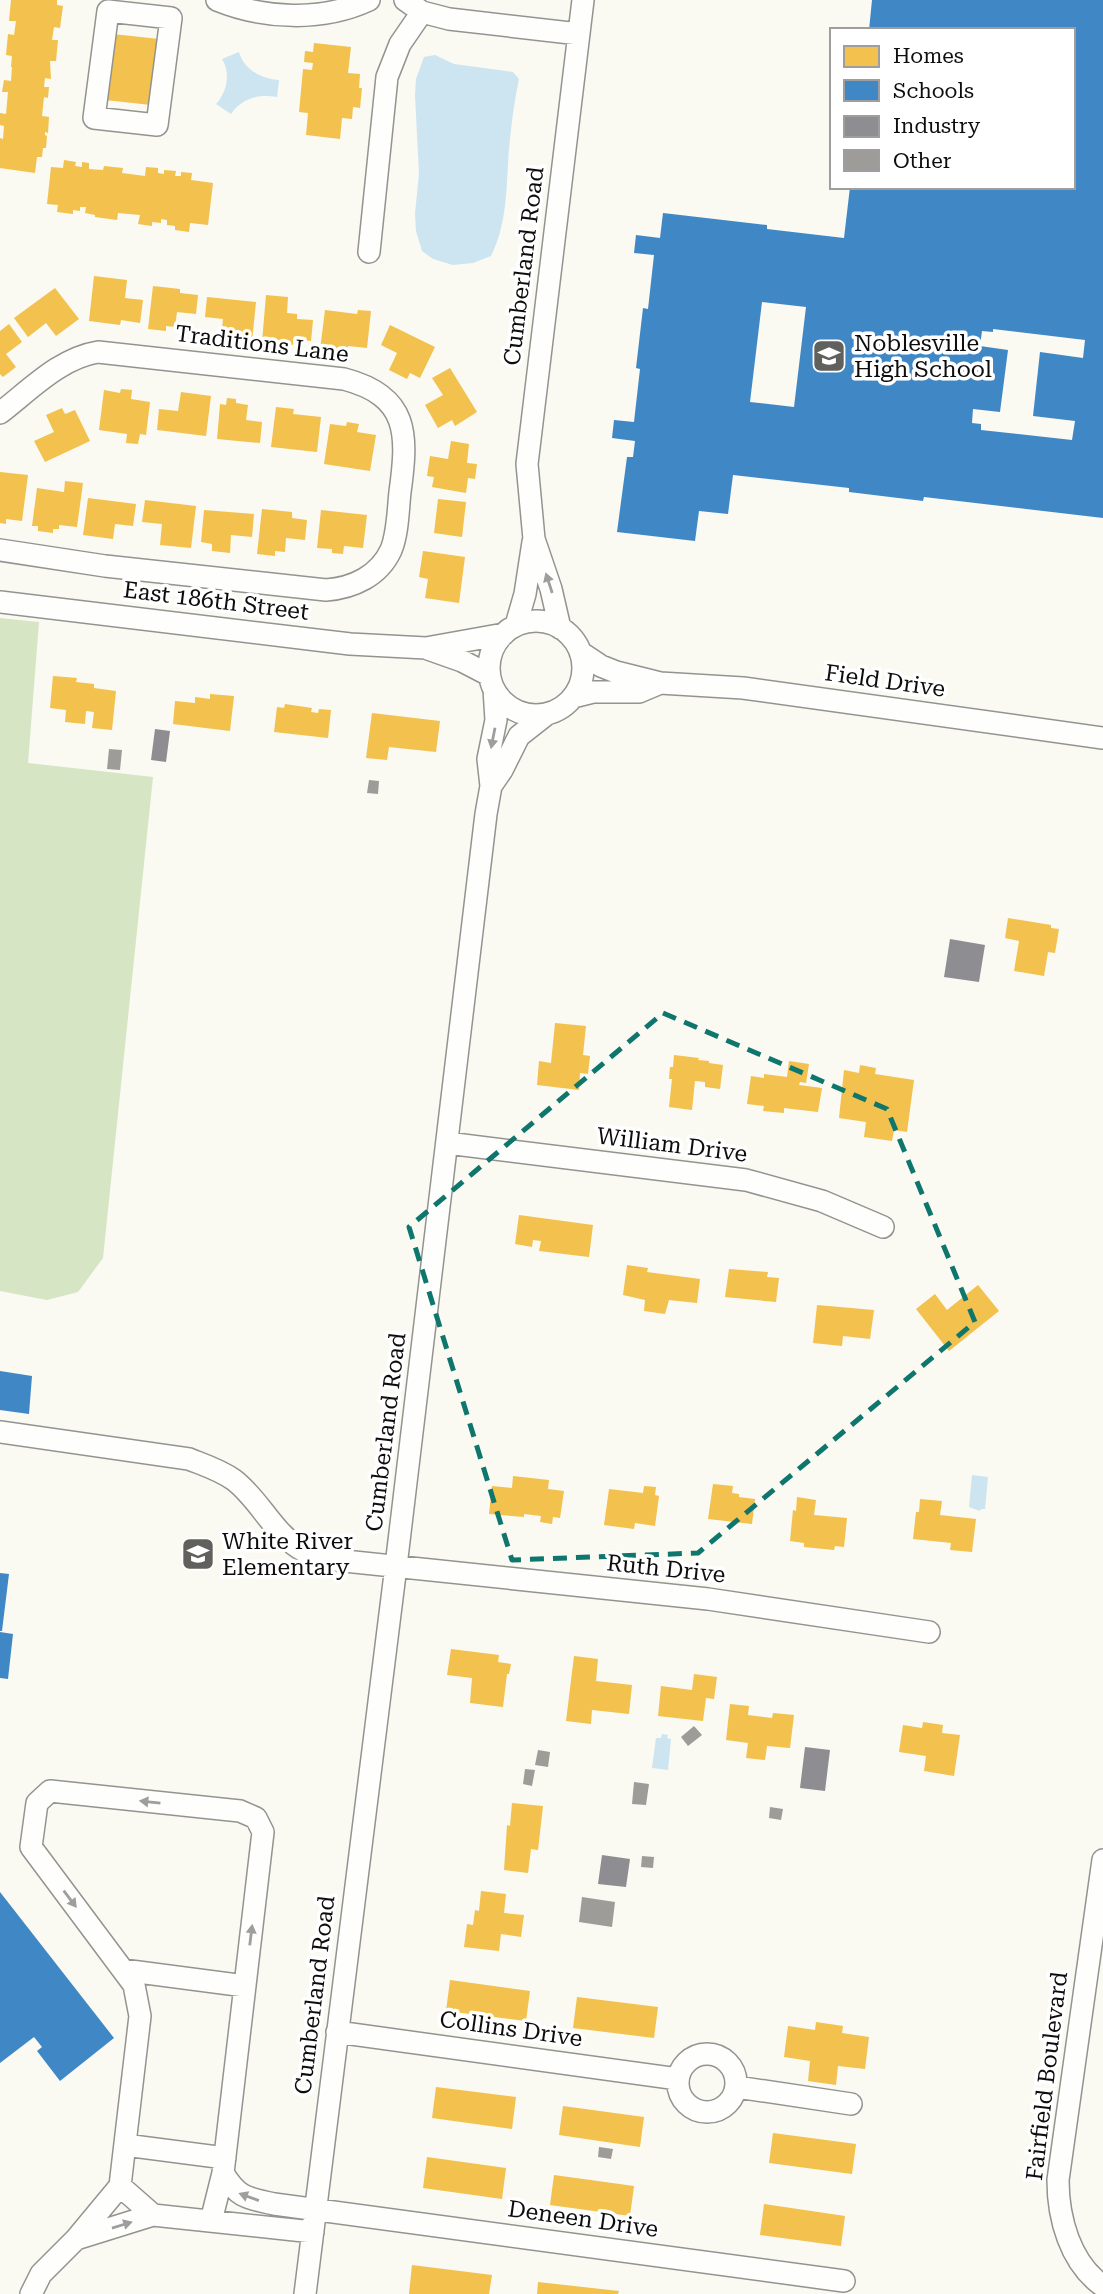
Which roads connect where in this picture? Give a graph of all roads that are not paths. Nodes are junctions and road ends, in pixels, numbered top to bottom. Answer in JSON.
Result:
{"nodes":[{"id":1,"x":217,"y":0,"type":"edge"},
{"id":2,"x":369,"y":0,"type":"edge"},
{"id":3,"x":583,"y":0,"type":"edge"},
{"id":4,"x":108,"y":6,"type":"edge"},
{"id":5,"x":413,"y":6,"type":"edge"},
{"id":6,"x":579,"y":34,"type":"junction"},
{"id":7,"x":369,"y":252,"type":"dead end"},
{"id":8,"x":0,"y":413,"type":"edge"},
{"id":9,"x":534,"y":540,"type":"junction"},
{"id":10,"x":0,"y":550,"type":"edge"},
{"id":11,"x":0,"y":602,"type":"edge"},
{"id":12,"x":560,"y":628,"type":"junction"},
{"id":13,"x":510,"y":630,"type":"junction"},
{"id":14,"x":426,"y":648,"type":"junction"},
{"id":15,"x":580,"y":652,"type":"junction"},
{"id":16,"x":492,"y":682,"type":"junction"},
{"id":17,"x":660,"y":683,"type":"junction"},
{"id":18,"x":573,"y":697,"type":"junction"},
{"id":19,"x":547,"y":714,"type":"junction"},
{"id":20,"x":1103,"y":737,"type":"edge"},
{"id":21,"x":491,"y":786,"type":"junction"},
{"id":22,"x":447,"y":1143,"type":"junction"},
{"id":23,"x":883,"y":1227,"type":"dead end"},
{"id":24,"x":0,"y":1432,"type":"edge"},
{"id":25,"x":396,"y":1566,"type":"junction"},
{"id":26,"x":929,"y":1632,"type":"dead end"},
{"id":27,"x":1103,"y":1860,"type":"edge"},
{"id":28,"x":123,"y":1970,"type":"junction"},
{"id":29,"x":245,"y":1986,"type":"junction"},
{"id":30,"x":337,"y":2032,"type":"junction"},
{"id":31,"x":678,"y":2079,"type":"junction"},
{"id":32,"x":737,"y":2087,"type":"junction"},
{"id":33,"x":851,"y":2104,"type":"dead end"},
{"id":34,"x":125,"y":2145,"type":"junction"},
{"id":35,"x":224,"y":2166,"type":"junction"},
{"id":36,"x":120,"y":2186,"type":"junction"},
{"id":37,"x":315,"y":2209,"type":"junction"},
{"id":38,"x":153,"y":2215,"type":"junction"},
{"id":39,"x":211,"y":2221,"type":"junction"},
{"id":40,"x":313,"y":2232,"type":"junction"},
{"id":41,"x":76,"y":2239,"type":"junction"},
{"id":42,"x":844,"y":2281,"type":"dead end"},
{"id":43,"x":1095,"y":2287,"type":"edge"},
{"id":44,"x":31,"y":2294,"type":"edge"},
{"id":45,"x":305,"y":2294,"type":"edge"}],
"edges":[{"from":1,"to":2,"type":"street"},
{"from":3,"to":6,"type":"street","name":"Cumberland Road"},
{"from":4,"to":4,"type":"street"},
{"from":5,"to":6,"type":"street"},
{"from":5,"to":7,"type":"street"},
{"from":6,"to":9,"type":"street","name":"Cumberland Road"},
{"from":8,"to":10,"type":"street","name":"Traditions Lane"},
{"from":12,"to":9,"type":"street","name":"Cumberland Road","one_way":true},
{"from":9,"to":13,"type":"street","name":"Cumberland Road"},
{"from":11,"to":14,"type":"street","name":"East 186th Street"},
{"from":12,"to":13,"type":"street"},
{"from":12,"to":15,"type":"street"},
{"from":13,"to":14,"type":"street","name":"East 186th Street"},
{"from":13,"to":16,"type":"street"},
{"from":14,"to":16,"type":"street","name":"East 186th Street"},
{"from":15,"to":17,"type":"street"},
{"from":15,"to":18,"type":"street"},
{"from":16,"to":19,"type":"street"},
{"from":16,"to":21,"type":"street","name":"Cumberland Road","one_way":true},
{"from":17,"to":18,"type":"street"},
{"from":17,"to":20,"type":"street","name":"Field Drive"},
{"from":18,"to":19,"type":"street"},
{"from":19,"to":21,"type":"street","name":"Cumberland Road"},
{"from":21,"to":22,"type":"street","name":"Cumberland Road"},
{"from":22,"to":23,"type":"street","name":"William Drive"},
{"from":22,"to":25,"type":"street","name":"Cumberland Road"},
{"from":24,"to":25,"type":"street","name":"Ruth Drive"},
{"from":25,"to":26,"type":"street","name":"Ruth Drive"},
{"from":25,"to":30,"type":"street","name":"Cumberland Road"},
{"from":27,"to":43,"type":"street","name":"Fairfield Boulevard"},
{"from":28,"to":29,"type":"street"},
{"from":29,"to":28,"type":"street","one_way":true},
{"from":28,"to":34,"type":"street"},
{"from":29,"to":35,"type":"street"},
{"from":30,"to":31,"type":"street","name":"Collins Drive"},
{"from":30,"to":37,"type":"street","name":"Cumberland Road"},
{"from":31,"to":32,"type":"street"},
{"from":31,"to":32,"type":"street"},
{"from":32,"to":33,"type":"street"},
{"from":34,"to":35,"type":"street"},
{"from":34,"to":36,"type":"street"},
{"from":37,"to":35,"type":"street","name":"Deneen Drive","one_way":true},
{"from":35,"to":39,"type":"street"},
{"from":36,"to":38,"type":"street"},
{"from":36,"to":41,"type":"street"},
{"from":37,"to":40,"type":"street","name":"Cumberland Road"},
{"from":37,"to":42,"type":"street","name":"Deneen Drive"},
{"from":38,"to":39,"type":"street"},
{"from":41,"to":38,"type":"street","one_way":true},
{"from":39,"to":40,"type":"street"},
{"from":40,"to":45,"type":"street","name":"Cumberland Road"},
{"from":41,"to":44,"type":"street"}]}
